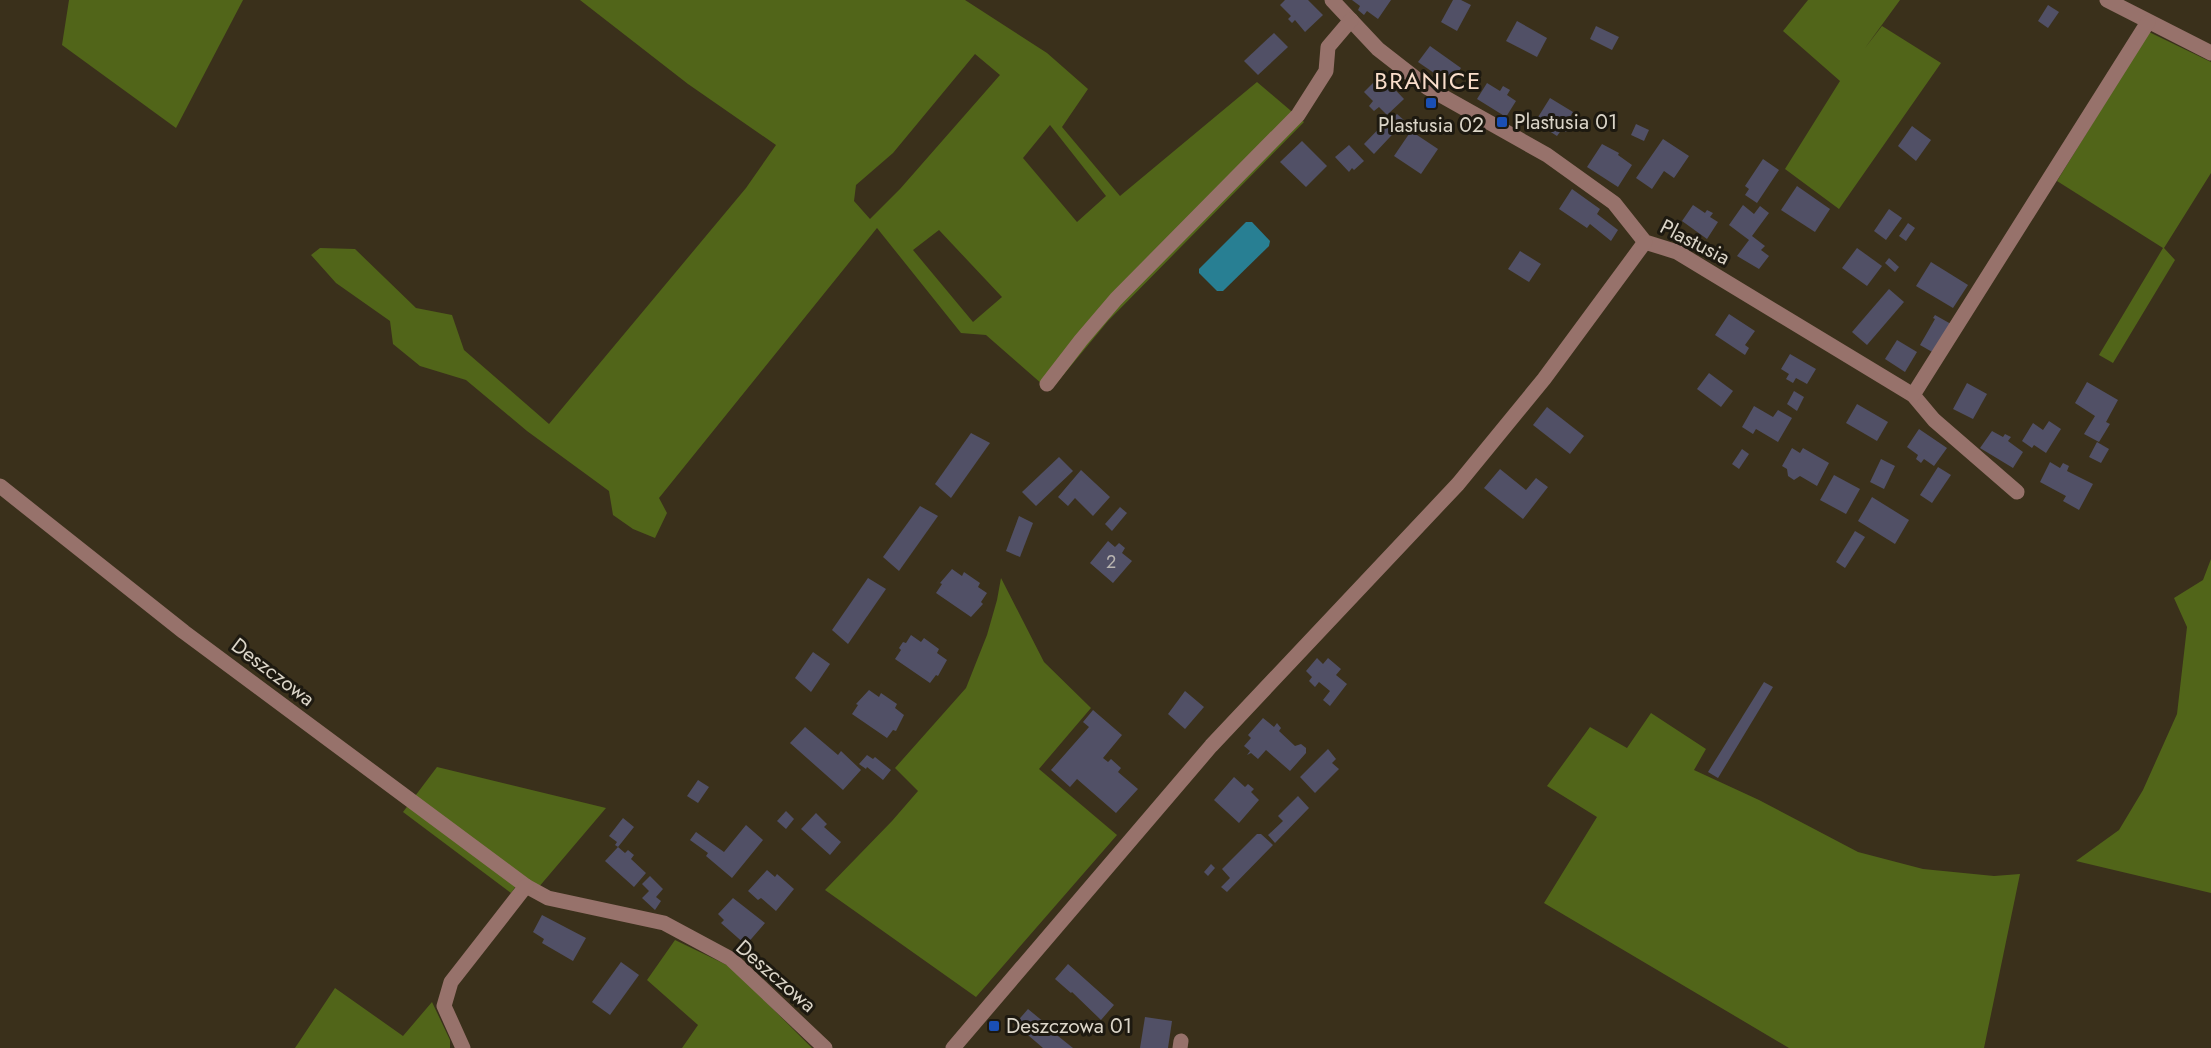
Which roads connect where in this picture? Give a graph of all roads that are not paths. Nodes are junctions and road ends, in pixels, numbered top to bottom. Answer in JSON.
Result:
{"nodes":[{"id":1,"x":1332,"y":0,"type":"edge"},
{"id":2,"x":2107,"y":0,"type":"edge"},
{"id":3,"x":1351,"y":20,"type":"junction"},
{"id":4,"x":2148,"y":22,"type":"junction"},
{"id":5,"x":2211,"y":53,"type":"edge"},
{"id":6,"x":1645,"y":242,"type":"junction"},
{"id":7,"x":1047,"y":384,"type":"dead end"},
{"id":8,"x":1913,"y":395,"type":"junction"},
{"id":9,"x":0,"y":486,"type":"edge"},
{"id":10,"x":2018,"y":492,"type":"dead end"},
{"id":11,"x":526,"y":886,"type":"junction"},
{"id":12,"x":463,"y":1048,"type":"edge"},
{"id":13,"x":825,"y":1048,"type":"edge"},
{"id":14,"x":953,"y":1048,"type":"edge"}],
"edges":[{"from":1,"to":3,"type":"street","name":"Plastusia"},
{"from":2,"to":4,"type":"street"},
{"from":3,"to":6,"type":"street","name":"Plastusia"},
{"from":3,"to":7,"type":"street"},
{"from":4,"to":5,"type":"street"},
{"from":4,"to":8,"type":"street"},
{"from":6,"to":8,"type":"street","name":"Plastusia"},
{"from":6,"to":14,"type":"street"},
{"from":8,"to":10,"type":"street","name":"Plastusia"},
{"from":9,"to":11,"type":"street","name":"Deszczowa"},
{"from":11,"to":12,"type":"street"},
{"from":11,"to":13,"type":"street","name":"Deszczowa"}]}
